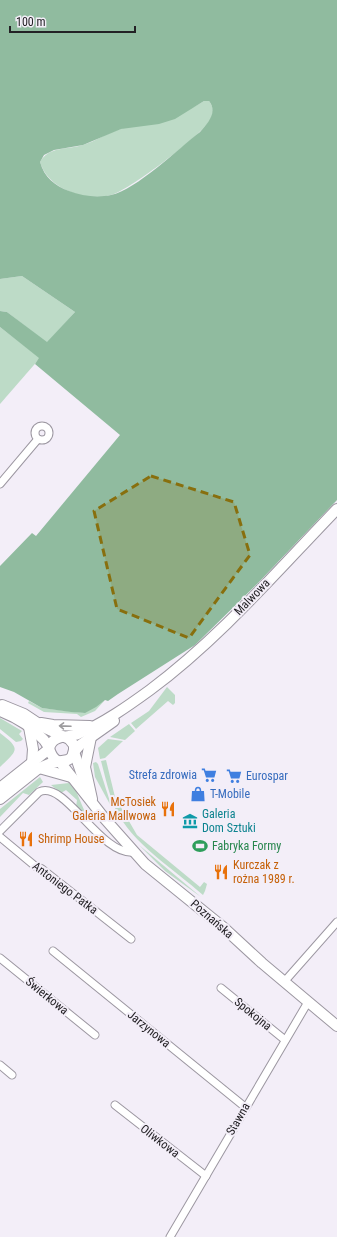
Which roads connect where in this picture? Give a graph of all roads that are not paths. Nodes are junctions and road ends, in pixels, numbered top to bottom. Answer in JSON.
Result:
{"nodes":[{"id":1,"x":38,"y":439,"type":"dead end"},
{"id":2,"x":0,"y":484,"type":"edge"},
{"id":3,"x":337,"y":509,"type":"edge"},
{"id":4,"x":163,"y":680,"type":"junction"},
{"id":5,"x":0,"y":705,"type":"edge"},
{"id":6,"x":0,"y":711,"type":"edge"},
{"id":7,"x":33,"y":725,"type":"junction"},
{"id":8,"x":93,"y":726,"type":"junction"},
{"id":9,"x":64,"y":737,"type":"junction"},
{"id":10,"x":91,"y":737,"type":"junction"},
{"id":11,"x":49,"y":749,"type":"junction"},
{"id":12,"x":74,"y":752,"type":"junction"},
{"id":13,"x":60,"y":762,"type":"junction"},
{"id":14,"x":36,"y":766,"type":"junction"},
{"id":15,"x":69,"y":774,"type":"junction"},
{"id":16,"x":0,"y":788,"type":"edge"},
{"id":17,"x":0,"y":799,"type":"edge"},
{"id":18,"x":93,"y":802,"type":"junction"},
{"id":19,"x":0,"y":831,"type":"edge"},
{"id":20,"x":0,"y":837,"type":"edge"},
{"id":21,"x":134,"y":852,"type":"junction"},
{"id":22,"x":337,"y":922,"type":"edge"},
{"id":23,"x":131,"y":939,"type":"dead end"},
{"id":24,"x":53,"y":951,"type":"dead end"},
{"id":25,"x":0,"y":958,"type":"edge"},
{"id":26,"x":284,"y":982,"type":"junction"},
{"id":27,"x":221,"y":988,"type":"dead end"},
{"id":28,"x":308,"y":1002,"type":"junction"},
{"id":29,"x":337,"y":1026,"type":"edge"},
{"id":30,"x":95,"y":1035,"type":"dead end"},
{"id":31,"x":285,"y":1040,"type":"junction"},
{"id":32,"x":0,"y":1065,"type":"edge"},
{"id":33,"x":12,"y":1075,"type":"dead end"},
{"id":34,"x":115,"y":1105,"type":"dead end"},
{"id":35,"x":245,"y":1107,"type":"junction"},
{"id":36,"x":206,"y":1176,"type":"junction"},
{"id":37,"x":170,"y":1237,"type":"edge"}],
"edges":[{"from":1,"to":2,"type":"street"},
{"from":3,"to":4,"type":"street","name":"Malwowa"},
{"from":4,"to":8,"type":"street","name":"Malwowa"},
{"from":4,"to":10,"type":"street","name":"Malwowa"},
{"from":5,"to":7,"type":"street"},
{"from":6,"to":7,"type":"street"},
{"from":8,"to":7,"type":"street","one_way":true},
{"from":7,"to":9,"type":"street"},
{"from":7,"to":11,"type":"street"},
{"from":7,"to":14,"type":"street"},
{"from":8,"to":9,"type":"street","name":"Malwowa"},
{"from":9,"to":11,"type":"street"},
{"from":9,"to":12,"type":"street"},
{"from":10,"to":12,"type":"street","name":"Malwowa"},
{"from":10,"to":18,"type":"street"},
{"from":11,"to":13,"type":"street"},
{"from":11,"to":14,"type":"street"},
{"from":12,"to":13,"type":"street"},
{"from":12,"to":18,"type":"street"},
{"from":13,"to":14,"type":"street"},
{"from":13,"to":15,"type":"street","name":"Poznańska"},
{"from":14,"to":15,"type":"street"},
{"from":14,"to":16,"type":"street"},
{"from":14,"to":17,"type":"street"},
{"from":15,"to":18,"type":"street","name":"Poznańska"},
{"from":18,"to":21,"type":"street","name":"Poznańska"},
{"from":19,"to":21,"type":"street"},
{"from":20,"to":23,"type":"street","name":"Antoniego Patka"},
{"from":21,"to":26,"type":"street","name":"Poznańska"},
{"from":22,"to":26,"type":"street"},
{"from":24,"to":35,"type":"street","name":"Jarzynowa"},
{"from":25,"to":30,"type":"street","name":"Świerkowa"},
{"from":26,"to":28,"type":"street","name":"Poznańska"},
{"from":27,"to":31,"type":"street","name":"Spokojna"},
{"from":28,"to":29,"type":"street","name":"Poznańska"},
{"from":28,"to":31,"type":"street","name":"Stawna"},
{"from":31,"to":35,"type":"street","name":"Stawna"},
{"from":32,"to":33,"type":"street"},
{"from":34,"to":36,"type":"street","name":"Oliwkowa"},
{"from":35,"to":36,"type":"street","name":"Stawna"},
{"from":36,"to":37,"type":"street","name":"Stawna"}]}
